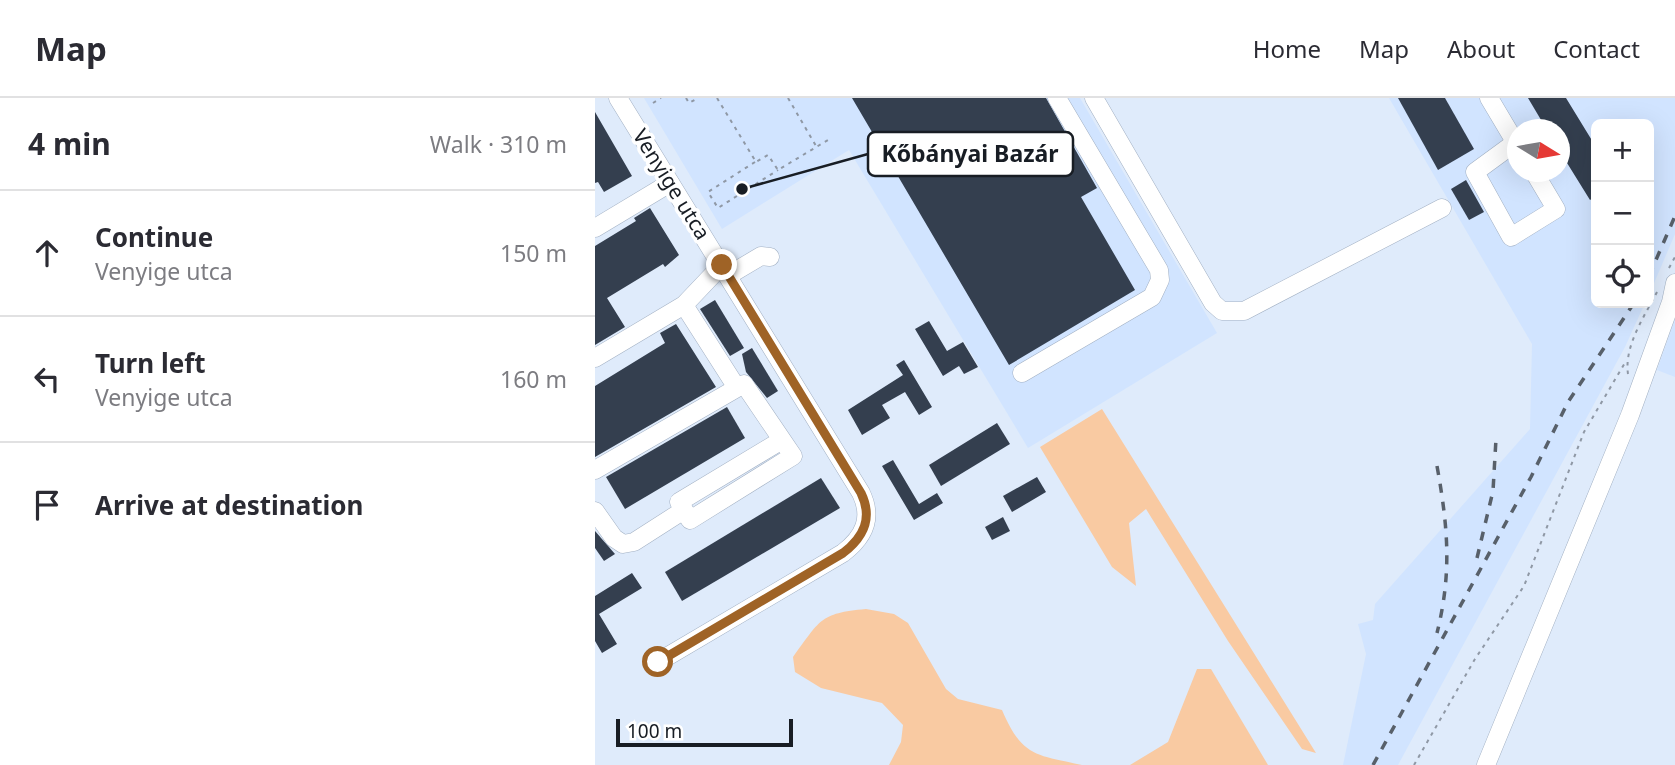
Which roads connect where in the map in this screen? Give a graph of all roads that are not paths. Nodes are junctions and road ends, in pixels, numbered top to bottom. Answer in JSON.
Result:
{"nodes":[{"id":1,"x":618,"y":98,"type":"edge"},
{"id":2,"x":1057,"y":98,"type":"edge"},
{"id":3,"x":1094,"y":98,"type":"edge"},
{"id":4,"x":1489,"y":98,"type":"edge"},
{"id":5,"x":1507,"y":127,"type":"edge"},
{"id":6,"x":1507,"y":150,"type":"edge"},
{"id":7,"x":1540,"y":182,"type":"edge"},
{"id":8,"x":670,"y":183,"type":"junction"},
{"id":9,"x":1441,"y":208,"type":"dead end"},
{"id":10,"x":595,"y":228,"type":"edge"},
{"id":11,"x":728,"y":274,"type":"junction"},
{"id":12,"x":1675,"y":283,"type":"edge"},
{"id":13,"x":684,"y":305,"type":"junction"},
{"id":14,"x":595,"y":358,"type":"edge"},
{"id":15,"x":1021,"y":373,"type":"dead end"},
{"id":16,"x":744,"y":384,"type":"dead end"},
{"id":17,"x":595,"y":470,"type":"edge"},
{"id":18,"x":595,"y":511,"type":"edge"},
{"id":19,"x":658,"y":662,"type":"dead end"},
{"id":20,"x":1486,"y":765,"type":"edge"}],
"edges":[{"from":1,"to":8,"type":"street","name":"Venyige utca"},
{"from":2,"to":15,"type":"street"},
{"from":3,"to":9,"type":"street"},
{"from":4,"to":5,"type":"street"},
{"from":6,"to":7,"type":"street"},
{"from":8,"to":10,"type":"street"},
{"from":8,"to":11,"type":"street","name":"Venyige utca"},
{"from":11,"to":13,"type":"street"},
{"from":11,"to":19,"type":"street","name":"Venyige utca"},
{"from":12,"to":20,"type":"street"},
{"from":13,"to":14,"type":"street"},
{"from":13,"to":17,"type":"street"},
{"from":16,"to":18,"type":"street"}]}
